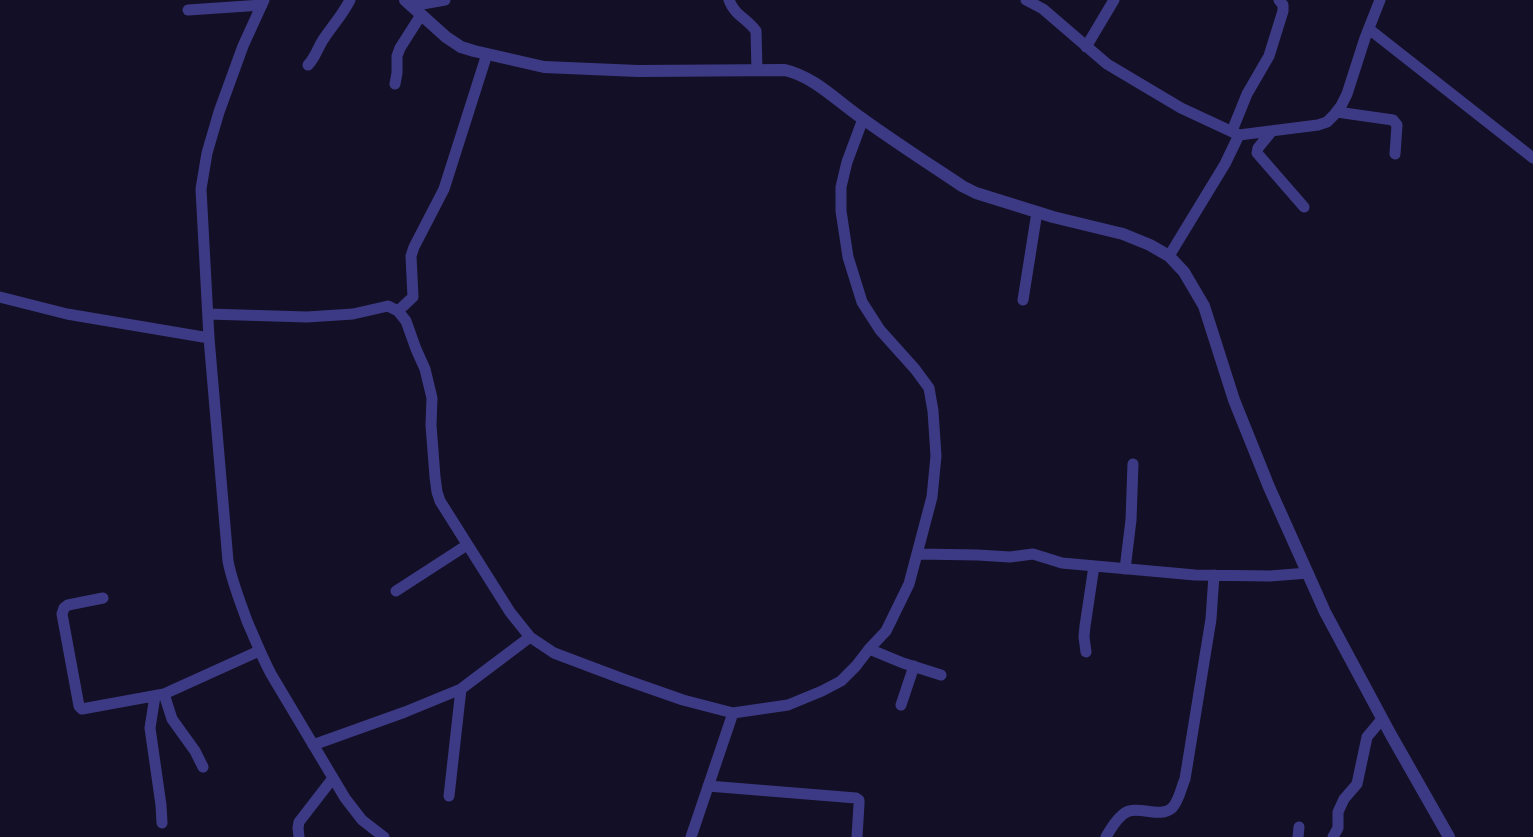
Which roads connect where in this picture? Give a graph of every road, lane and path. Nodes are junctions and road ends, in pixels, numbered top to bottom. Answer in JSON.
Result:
{"nodes":[{"id":1,"x":350,"y":0,"type":"edge"},
{"id":2,"x":445,"y":0,"type":"edge"},
{"id":3,"x":729,"y":0,"type":"edge"},
{"id":4,"x":1026,"y":0,"type":"edge"},
{"id":5,"x":1114,"y":0,"type":"edge"},
{"id":6,"x":1279,"y":0,"type":"edge"},
{"id":7,"x":1380,"y":0,"type":"edge"},
{"id":8,"x":263,"y":3,"type":"edge"},
{"id":9,"x":408,"y":3,"type":"edge"},
{"id":10,"x":188,"y":10,"type":"dead end"},
{"id":11,"x":421,"y":15,"type":"junction"},
{"id":12,"x":1368,"y":29,"type":"junction"},
{"id":13,"x":1086,"y":47,"type":"junction"},
{"id":14,"x":486,"y":54,"type":"junction"},
{"id":15,"x":308,"y":65,"type":"dead end"},
{"id":16,"x":757,"y":70,"type":"junction"},
{"id":17,"x":395,"y":84,"type":"dead end"},
{"id":18,"x":1338,"y":112,"type":"junction"},
{"id":19,"x":863,"y":119,"type":"junction"},
{"id":20,"x":1272,"y":131,"type":"junction"},
{"id":21,"x":1236,"y":133,"type":"junction"},
{"id":22,"x":1395,"y":154,"type":"dead end"},
{"id":23,"x":1533,"y":158,"type":"edge"},
{"id":24,"x":1304,"y":207,"type":"dead end"},
{"id":25,"x":1038,"y":212,"type":"junction"},
{"id":26,"x":1169,"y":256,"type":"junction"},
{"id":27,"x":0,"y":297,"type":"edge"},
{"id":28,"x":1023,"y":300,"type":"dead end"},
{"id":29,"x":398,"y":310,"type":"junction"},
{"id":30,"x":208,"y":314,"type":"junction"},
{"id":31,"x":209,"y":338,"type":"junction"},
{"id":32,"x":1133,"y":464,"type":"dead end"},
{"id":33,"x":467,"y":545,"type":"junction"},
{"id":34,"x":918,"y":554,"type":"junction"},
{"id":35,"x":1094,"y":566,"type":"junction"},
{"id":36,"x":1125,"y":569,"type":"junction"},
{"id":37,"x":1308,"y":573,"type":"junction"},
{"id":38,"x":1214,"y":575,"type":"junction"},
{"id":39,"x":396,"y":591,"type":"dead end"},
{"id":40,"x":103,"y":598,"type":"dead end"},
{"id":41,"x":530,"y":637,"type":"junction"},
{"id":42,"x":869,"y":649,"type":"junction"},
{"id":43,"x":259,"y":651,"type":"junction"},
{"id":44,"x":1086,"y":652,"type":"dead end"},
{"id":45,"x":914,"y":666,"type":"junction"},
{"id":46,"x":941,"y":676,"type":"dead end"},
{"id":47,"x":461,"y":689,"type":"junction"},
{"id":48,"x":160,"y":695,"type":"junction"},
{"id":49,"x":901,"y":705,"type":"dead end"},
{"id":50,"x":733,"y":713,"type":"junction"},
{"id":51,"x":1382,"y":719,"type":"junction"},
{"id":52,"x":313,"y":745,"type":"junction"},
{"id":53,"x":202,"y":767,"type":"dead end"},
{"id":54,"x":333,"y":778,"type":"junction"},
{"id":55,"x":708,"y":786,"type":"junction"},
{"id":56,"x":449,"y":796,"type":"dead end"},
{"id":57,"x":162,"y":823,"type":"dead end"},
{"id":58,"x":1111,"y":834,"type":"edge"},
{"id":59,"x":299,"y":837,"type":"edge"},
{"id":60,"x":384,"y":837,"type":"edge"},
{"id":61,"x":691,"y":837,"type":"edge"},
{"id":62,"x":857,"y":837,"type":"edge"},
{"id":63,"x":1333,"y":837,"type":"edge"},
{"id":64,"x":1449,"y":837,"type":"edge"}],
"edges":[{"from":1,"to":15,"type":"street"},
{"from":2,"to":9,"type":"street"},
{"from":3,"to":16,"type":"street"},
{"from":4,"to":13,"type":"street"},
{"from":5,"to":13,"type":"street"},
{"from":6,"to":21,"type":"street"},
{"from":7,"to":12,"type":"street"},
{"from":8,"to":10,"type":"street"},
{"from":8,"to":30,"type":"street"},
{"from":9,"to":11,"type":"street"},
{"from":11,"to":14,"type":"street"},
{"from":11,"to":17,"type":"street"},
{"from":12,"to":18,"type":"street"},
{"from":12,"to":23,"type":"street"},
{"from":13,"to":21,"type":"street"},
{"from":14,"to":16,"type":"street"},
{"from":14,"to":29,"type":"street"},
{"from":16,"to":19,"type":"street"},
{"from":18,"to":20,"type":"street"},
{"from":18,"to":22,"type":"street"},
{"from":19,"to":25,"type":"street"},
{"from":19,"to":34,"type":"street"},
{"from":20,"to":21,"type":"street"},
{"from":20,"to":24,"type":"street"},
{"from":21,"to":26,"type":"street"},
{"from":25,"to":26,"type":"street"},
{"from":25,"to":28,"type":"street"},
{"from":26,"to":37,"type":"street"},
{"from":27,"to":31,"type":"street"},
{"from":29,"to":30,"type":"street"},
{"from":29,"to":33,"type":"street"},
{"from":30,"to":31,"type":"street"},
{"from":31,"to":43,"type":"street"},
{"from":32,"to":36,"type":"street"},
{"from":33,"to":39,"type":"street"},
{"from":33,"to":41,"type":"street"},
{"from":34,"to":35,"type":"street"},
{"from":34,"to":42,"type":"street"},
{"from":35,"to":36,"type":"street"},
{"from":35,"to":44,"type":"street"},
{"from":36,"to":38,"type":"street"},
{"from":37,"to":38,"type":"street"},
{"from":37,"to":51,"type":"street"},
{"from":38,"to":58,"type":"street"},
{"from":40,"to":48,"type":"street"},
{"from":41,"to":47,"type":"street"},
{"from":41,"to":50,"type":"street"},
{"from":42,"to":45,"type":"street"},
{"from":42,"to":50,"type":"street"},
{"from":43,"to":48,"type":"street"},
{"from":43,"to":52,"type":"street"},
{"from":45,"to":46,"type":"street"},
{"from":45,"to":49,"type":"street"},
{"from":47,"to":52,"type":"street"},
{"from":47,"to":56,"type":"street"},
{"from":48,"to":53,"type":"street"},
{"from":48,"to":57,"type":"street"},
{"from":50,"to":55,"type":"street"},
{"from":51,"to":63,"type":"street"},
{"from":51,"to":64,"type":"street"},
{"from":52,"to":54,"type":"street"},
{"from":54,"to":59,"type":"street"},
{"from":54,"to":60,"type":"street"},
{"from":55,"to":61,"type":"street"},
{"from":55,"to":62,"type":"street"}]}
